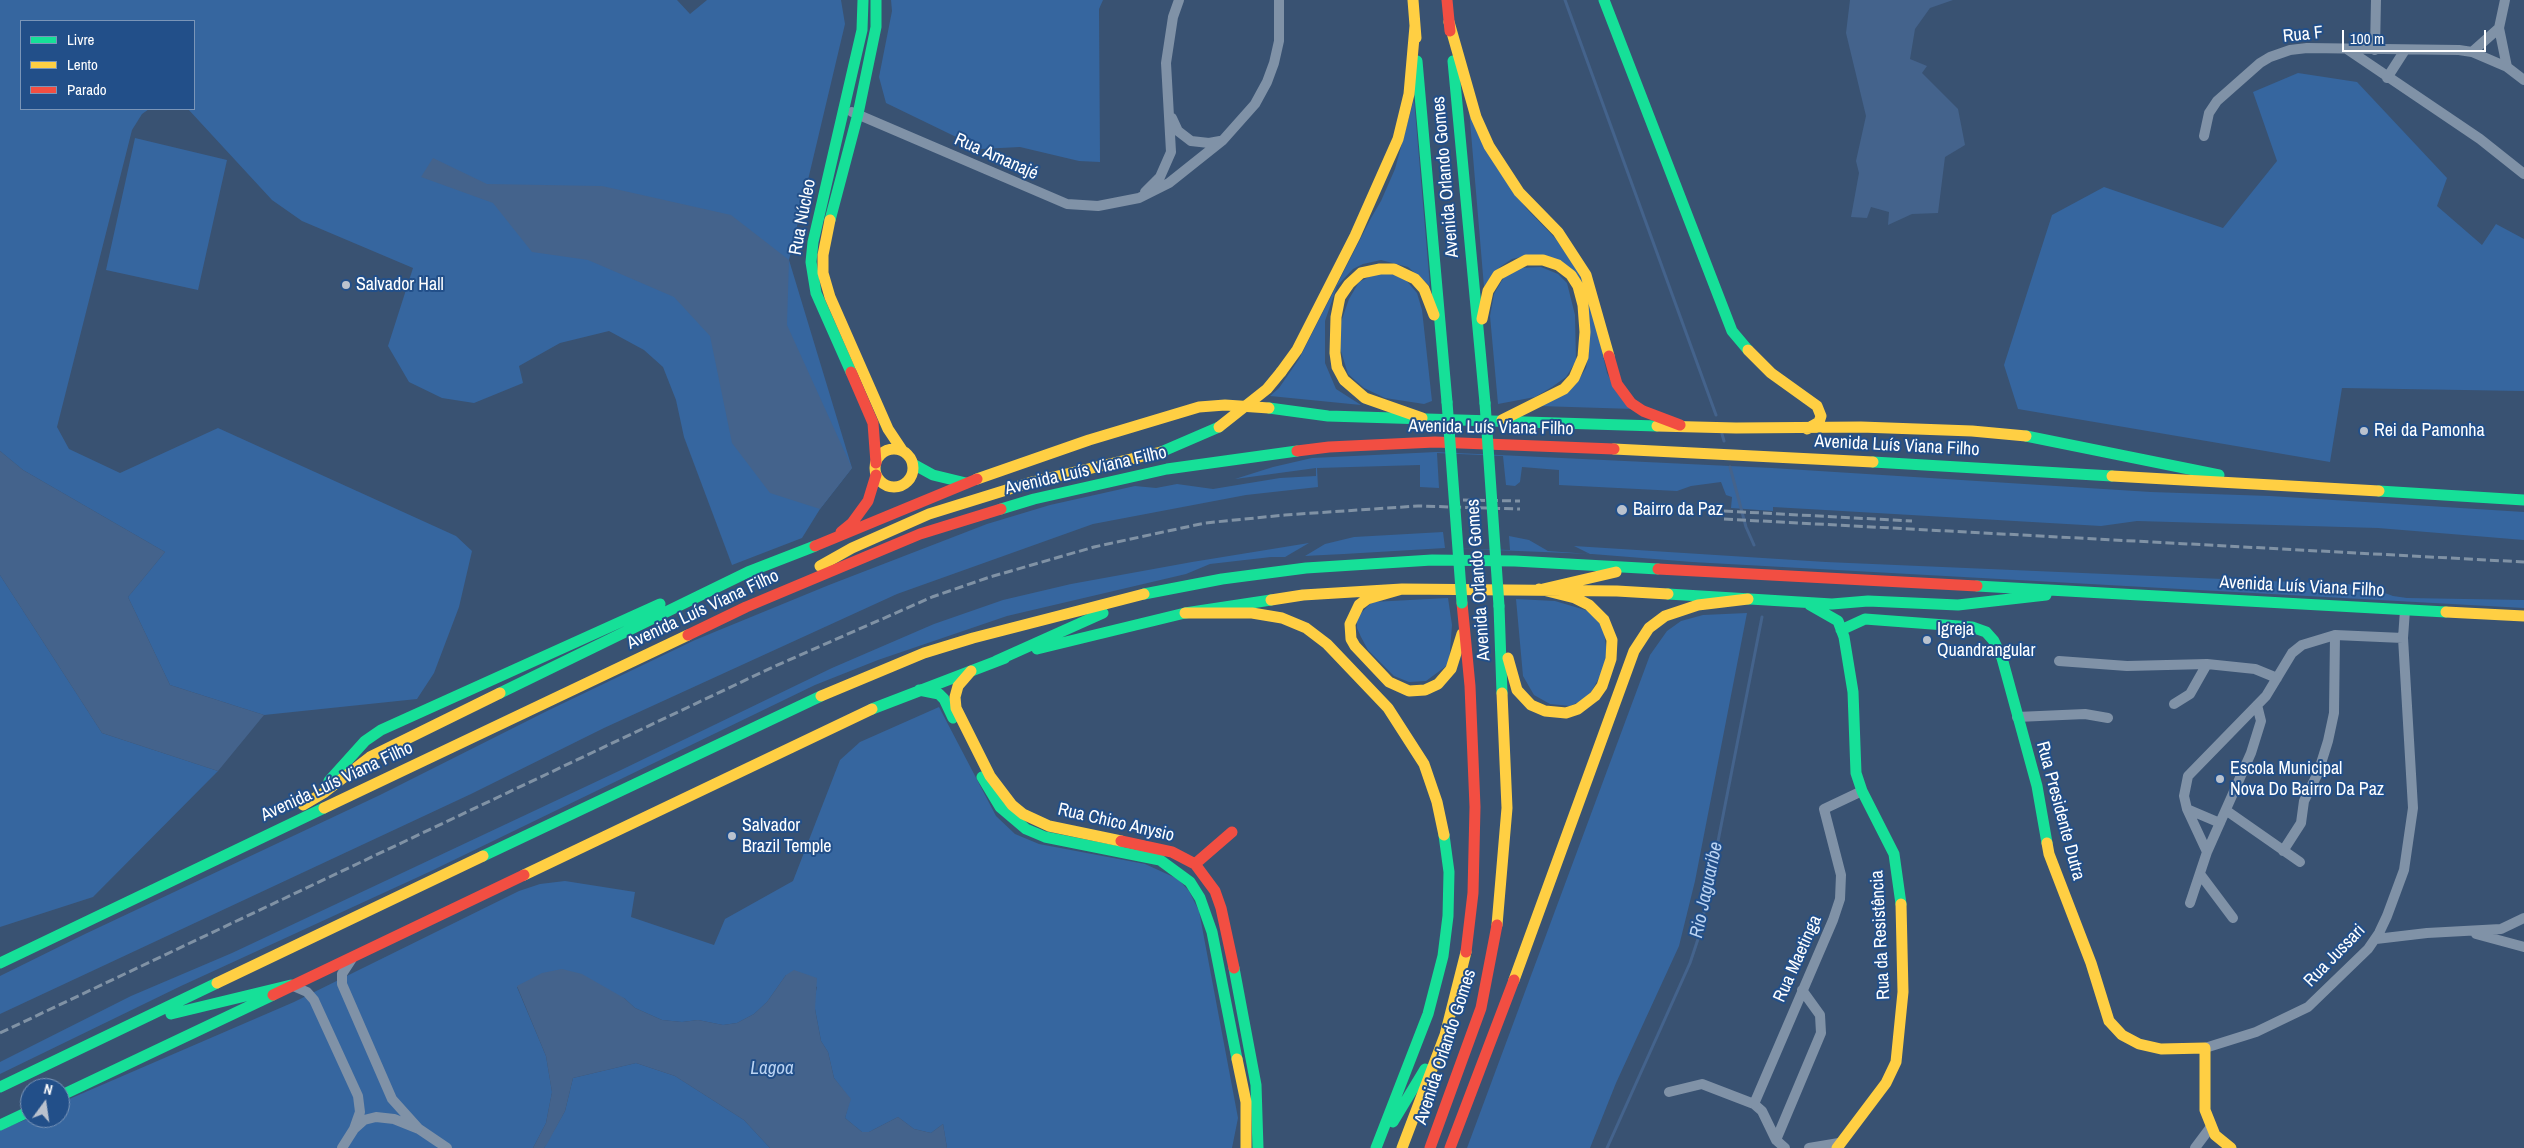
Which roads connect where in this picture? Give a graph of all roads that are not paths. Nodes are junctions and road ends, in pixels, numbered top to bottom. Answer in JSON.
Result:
{"nodes":[{"id":1,"x":862,"y":0,"type":"edge"},
{"id":2,"x":876,"y":0,"type":"edge"},
{"id":3,"x":1179,"y":0,"type":"edge"},
{"id":4,"x":1279,"y":0,"type":"edge"},
{"id":5,"x":1413,"y":0,"type":"edge"},
{"id":6,"x":1447,"y":0,"type":"edge"},
{"id":7,"x":1604,"y":0,"type":"edge"},
{"id":8,"x":2376,"y":0,"type":"edge"},
{"id":9,"x":2505,"y":0,"type":"edge"},
{"id":10,"x":1449,"y":22,"type":"junction"},
{"id":11,"x":1414,"y":26,"type":"junction"},
{"id":12,"x":2499,"y":28,"type":"junction"},
{"id":13,"x":2347,"y":49,"type":"junction"},
{"id":14,"x":2375,"y":50,"type":"junction"},
{"id":15,"x":2405,"y":50,"type":"junction"},
{"id":16,"x":2472,"y":52,"type":"junction"},
{"id":17,"x":2507,"y":67,"type":"junction"},
{"id":18,"x":2387,"y":78,"type":"junction"},
{"id":19,"x":2524,"y":80,"type":"edge"},
{"id":20,"x":1167,"y":104,"type":"junction"},
{"id":21,"x":845,"y":108,"type":"junction"},
{"id":22,"x":858,"y":114,"type":"junction"},
{"id":23,"x":2204,"y":136,"type":"dead end"},
{"id":24,"x":1224,"y":140,"type":"junction"},
{"id":25,"x":2524,"y":174,"type":"edge"},
{"id":26,"x":1139,"y":198,"type":"junction"},
{"id":27,"x":1480,"y":346,"type":"junction"},
{"id":28,"x":1443,"y":353,"type":"junction"},
{"id":29,"x":1422,"y":418,"type":"junction"},
{"id":30,"x":1502,"y":420,"type":"junction"},
{"id":31,"x":1682,"y":425,"type":"junction"},
{"id":32,"x":1807,"y":429,"type":"junction"},
{"id":33,"x":902,"y":450,"type":"junction"},
{"id":34,"x":876,"y":463,"type":"junction"},
{"id":35,"x":913,"y":464,"type":"junction"},
{"id":36,"x":876,"y":475,"type":"junction"},
{"id":37,"x":967,"y":483,"type":"junction"},
{"id":38,"x":2276,"y":486,"type":"junction"},
{"id":39,"x":2524,"y":500,"type":"edge"},
{"id":40,"x":826,"y":542,"type":"junction"},
{"id":41,"x":1637,"y":568,"type":"junction"},
{"id":42,"x":748,"y":572,"type":"junction"},
{"id":43,"x":1402,"y":589,"type":"junction"},
{"id":44,"x":1541,"y":589,"type":"junction"},
{"id":45,"x":2079,"y":591,"type":"junction"},
{"id":46,"x":1152,"y":592,"type":"junction"},
{"id":47,"x":1748,"y":599,"type":"junction"},
{"id":48,"x":1805,"y":603,"type":"junction"},
{"id":49,"x":1847,"y":603,"type":"junction"},
{"id":50,"x":746,"y":608,"type":"junction"},
{"id":51,"x":2405,"y":610,"type":"junction"},
{"id":52,"x":1185,"y":614,"type":"junction"},
{"id":53,"x":2524,"y":616,"type":"edge"},
{"id":54,"x":1500,"y":622,"type":"junction"},
{"id":55,"x":1464,"y":626,"type":"junction"},
{"id":56,"x":1839,"y":626,"type":"junction"},
{"id":57,"x":2335,"y":635,"type":"junction"},
{"id":58,"x":2403,"y":638,"type":"junction"},
{"id":59,"x":996,"y":661,"type":"junction"},
{"id":60,"x":2059,"y":661,"type":"dead end"},
{"id":61,"x":2208,"y":664,"type":"junction"},
{"id":62,"x":971,"y":670,"type":"junction"},
{"id":63,"x":2277,"y":678,"type":"junction"},
{"id":64,"x":918,"y":690,"type":"junction"},
{"id":65,"x":2174,"y":704,"type":"dead end"},
{"id":66,"x":2257,"y":705,"type":"junction"},
{"id":67,"x":2016,"y":717,"type":"junction"},
{"id":68,"x":2108,"y":718,"type":"dead end"},
{"id":69,"x":1862,"y":791,"type":"junction"},
{"id":70,"x":302,"y":805,"type":"junction"},
{"id":71,"x":2187,"y":809,"type":"junction"},
{"id":72,"x":2227,"y":811,"type":"junction"},
{"id":73,"x":2220,"y":822,"type":"junction"},
{"id":74,"x":1232,"y":832,"type":"dead end"},
{"id":75,"x":2283,"y":851,"type":"junction"},
{"id":76,"x":2207,"y":852,"type":"junction"},
{"id":77,"x":2300,"y":862,"type":"dead end"},
{"id":78,"x":1195,"y":864,"type":"junction"},
{"id":79,"x":186,"y":873,"type":"junction"},
{"id":80,"x":2200,"y":874,"type":"junction"},
{"id":81,"x":1182,"y":875,"type":"junction"},
{"id":82,"x":2190,"y":903,"type":"dead end"},
{"id":83,"x":2234,"y":918,"type":"dead end"},
{"id":84,"x":2524,"y":918,"type":"edge"},
{"id":85,"x":2501,"y":929,"type":"junction"},
{"id":86,"x":2470,"y":932,"type":"junction"},
{"id":87,"x":2376,"y":939,"type":"junction"},
{"id":88,"x":2499,"y":942,"type":"junction"},
{"id":89,"x":2524,"y":947,"type":"edge"},
{"id":90,"x":353,"y":956,"type":"junction"},
{"id":91,"x":0,"y":963,"type":"edge"},
{"id":92,"x":291,"y":985,"type":"junction"},
{"id":93,"x":1802,"y":990,"type":"junction"},
{"id":94,"x":134,"y":1023,"type":"junction"},
{"id":95,"x":1445,"y":1035,"type":"junction"},
{"id":96,"x":2205,"y":1048,"type":"junction"},
{"id":97,"x":0,"y":1087,"type":"edge"},
{"id":98,"x":70,"y":1091,"type":"edge"},
{"id":99,"x":1669,"y":1092,"type":"dead end"},
{"id":100,"x":1754,"y":1104,"type":"junction"},
{"id":101,"x":20,"y":1115,"type":"edge"},
{"id":102,"x":0,"y":1125,"type":"edge"},
{"id":103,"x":354,"y":1128,"type":"junction"},
{"id":104,"x":419,"y":1128,"type":"junction"},
{"id":105,"x":2210,"y":1128,"type":"junction"},
{"id":106,"x":1776,"y":1140,"type":"junction"},
{"id":107,"x":1838,"y":1146,"type":"edge"},
{"id":108,"x":342,"y":1148,"type":"edge"},
{"id":109,"x":447,"y":1148,"type":"edge"},
{"id":110,"x":1246,"y":1148,"type":"edge"},
{"id":111,"x":1258,"y":1148,"type":"edge"},
{"id":112,"x":1377,"y":1148,"type":"edge"},
{"id":113,"x":1402,"y":1148,"type":"edge"},
{"id":114,"x":1430,"y":1148,"type":"edge"},
{"id":115,"x":1450,"y":1148,"type":"edge"},
{"id":116,"x":1785,"y":1148,"type":"edge"},
{"id":117,"x":1809,"y":1148,"type":"edge"},
{"id":118,"x":2195,"y":1148,"type":"edge"},
{"id":119,"x":2231,"y":1148,"type":"edge"}],
"edges":[{"from":1,"to":21,"type":"main road","name":"Rua Núcleo"},
{"from":2,"to":22,"type":"main road","name":"Rua Núcleo"},
{"from":3,"to":20,"type":"street"},
{"from":4,"to":24,"type":"street","name":"Rua Amanajé"},
{"from":5,"to":11,"type":"main road","name":"Avenida Orlando Gomes"},
{"from":6,"to":10,"type":"main road","name":"Avenida Orlando Gomes"},
{"from":7,"to":32,"type":"main road"},
{"from":8,"to":14,"type":"street"},
{"from":9,"to":12,"type":"street"},
{"from":10,"to":27,"type":"main road","name":"Avenida Orlando Gomes"},
{"from":10,"to":31,"type":"main road"},
{"from":11,"to":28,"type":"main road","name":"Avenida Orlando Gomes"},
{"from":11,"to":50,"type":"main road","bridge":true},
{"from":12,"to":16,"type":"street"},
{"from":12,"to":17,"type":"street"},
{"from":13,"to":14,"type":"street","name":"Rua F"},
{"from":13,"to":18,"type":"street"},
{"from":13,"to":23,"type":"street","name":"Rua F"},
{"from":14,"to":15,"type":"street","name":"Rua F"},
{"from":15,"to":16,"type":"street","name":"Rua F"},
{"from":15,"to":18,"type":"street"},
{"from":16,"to":17,"type":"street"},
{"from":17,"to":19,"type":"street"},
{"from":18,"to":25,"type":"street"},
{"from":20,"to":24,"type":"street"},
{"from":20,"to":26,"type":"street"},
{"from":21,"to":22,"type":"street","name":"Rua Amanajé"},
{"from":21,"to":34,"type":"main road","name":"Rua Núcleo"},
{"from":22,"to":26,"type":"street","name":"Rua Amanajé"},
{"from":22,"to":33,"type":"main road","name":"Rua Núcleo"},
{"from":24,"to":26,"type":"street","name":"Rua Amanajé"},
{"from":27,"to":30,"type":"main road"},
{"from":27,"to":54,"type":"main road","name":"Avenida Orlando Gomes","bridge":true},
{"from":28,"to":29,"type":"main road"},
{"from":28,"to":55,"type":"main road","name":"Avenida Orlando Gomes","bridge":true},
{"from":29,"to":30,"type":"main road","name":"Avenida Luís Viana Filho"},
{"from":29,"to":37,"type":"main road","name":"Avenida Luís Viana Filho"},
{"from":30,"to":31,"type":"main road","name":"Avenida Luís Viana Filho"},
{"from":31,"to":32,"type":"main road","name":"Avenida Luís Viana Filho"},
{"from":32,"to":38,"type":"main road","name":"Avenida Luís Viana Filho"},
{"from":33,"to":34,"type":"main road"},
{"from":33,"to":35,"type":"main road"},
{"from":34,"to":36,"type":"main road"},
{"from":35,"to":36,"type":"main road"},
{"from":35,"to":37,"type":"main road"},
{"from":36,"to":40,"type":"main road"},
{"from":37,"to":40,"type":"main road","name":"Avenida Luís Viana Filho"},
{"from":38,"to":39,"type":"main road","name":"Avenida Luís Viana Filho"},
{"from":38,"to":50,"type":"main road","name":"Avenida Luís Viana Filho"},
{"from":40,"to":42,"type":"main road","name":"Avenida Luís Viana Filho"},
{"from":41,"to":44,"type":"main road"},
{"from":41,"to":45,"type":"main road","name":"Avenida Luís Viana Filho"},
{"from":41,"to":46,"type":"main road","name":"Avenida Luís Viana Filho"},
{"from":42,"to":70,"type":"main road","name":"Avenida Luís Viana Filho"},
{"from":42,"to":70,"type":"main road","name":"Avenida Luís Viana Filho"},
{"from":43,"to":44,"type":"main road","name":"Avenida Luís Viana Filho"},
{"from":43,"to":52,"type":"main road","name":"Avenida Luís Viana Filho"},
{"from":43,"to":55,"type":"main road"},
{"from":44,"to":47,"type":"main road","name":"Avenida Luís Viana Filho"},
{"from":44,"to":54,"type":"main road"},
{"from":45,"to":49,"type":"main road","name":"Avenida Luís Viana Filho"},
{"from":45,"to":51,"type":"main road","name":"Avenida Luís Viana Filho"},
{"from":46,"to":59,"type":"main road"},
{"from":46,"to":94,"type":"main road","name":"Avenida Luís Viana Filho"},
{"from":47,"to":48,"type":"main road","name":"Avenida Luís Viana Filho"},
{"from":47,"to":115,"type":"main road"},
{"from":48,"to":49,"type":"main road","name":"Avenida Luís Viana Filho"},
{"from":48,"to":56,"type":"main road"},
{"from":49,"to":56,"type":"main road"},
{"from":50,"to":79,"type":"main road","name":"Avenida Luís Viana Filho"},
{"from":51,"to":53,"type":"main road","name":"Avenida Luís Viana Filho"},
{"from":51,"to":58,"type":"street","name":"Rua Jussari"},
{"from":52,"to":59,"type":"main road","name":"Avenida Luís Viana Filho"},
{"from":52,"to":112,"type":"main road"},
{"from":54,"to":114,"type":"main road","name":"Avenida Orlando Gomes"},
{"from":55,"to":95,"type":"main road","name":"Avenida Orlando Gomes"},
{"from":56,"to":67,"type":"main road","name":"Rua Presidente Dutra"},
{"from":56,"to":69,"type":"main road","name":"Rua da Resistência"},
{"from":57,"to":58,"type":"street"},
{"from":57,"to":63,"type":"street"},
{"from":57,"to":75,"type":"street"},
{"from":58,"to":87,"type":"street","name":"Rua Jussari"},
{"from":59,"to":62,"type":"main road","name":"Avenida Luís Viana Filho"},
{"from":60,"to":61,"type":"street"},
{"from":61,"to":63,"type":"street"},
{"from":61,"to":65,"type":"street"},
{"from":62,"to":64,"type":"main road","name":"Avenida Luís Viana Filho"},
{"from":62,"to":78,"type":"main road","name":"Rua Chico Anysio"},
{"from":63,"to":66,"type":"street"},
{"from":64,"to":81,"type":"main road","name":"Rua Chico Anysio"},
{"from":64,"to":90,"type":"main road","name":"Avenida Luís Viana Filho"},
{"from":66,"to":71,"type":"street"},
{"from":66,"to":72,"type":"street"},
{"from":67,"to":68,"type":"street"},
{"from":67,"to":96,"type":"main road","name":"Rua Presidente Dutra"},
{"from":69,"to":93,"type":"street","name":"Rua Maetinga"},
{"from":69,"to":107,"type":"main road","name":"Rua da Resistência"},
{"from":70,"to":79,"type":"main road"},
{"from":71,"to":73,"type":"street"},
{"from":71,"to":76,"type":"street"},
{"from":72,"to":73,"type":"street"},
{"from":72,"to":75,"type":"street"},
{"from":73,"to":76,"type":"street"},
{"from":74,"to":78,"type":"main road"},
{"from":75,"to":77,"type":"street"},
{"from":76,"to":80,"type":"street"},
{"from":78,"to":81,"type":"main road"},
{"from":78,"to":111,"type":"main road","name":"Rua Chico Anysio"},
{"from":79,"to":91,"type":"main road","name":"Avenida Luís Viana Filho"},
{"from":80,"to":82,"type":"street"},
{"from":80,"to":83,"type":"street"},
{"from":81,"to":110,"type":"main road","name":"Rua Chico Anysio"},
{"from":84,"to":85,"type":"street"},
{"from":85,"to":86,"type":"street"},
{"from":85,"to":88,"type":"street"},
{"from":86,"to":87,"type":"street"},
{"from":86,"to":88,"type":"street"},
{"from":87,"to":96,"type":"street","name":"Rua Jussari"},
{"from":88,"to":89,"type":"street"},
{"from":90,"to":92,"type":"main road","name":"Avenida Luís Viana Filho"},
{"from":90,"to":104,"type":"street"},
{"from":92,"to":94,"type":"main road"},
{"from":92,"to":98,"type":"main road","name":"Avenida Luís Viana Filho"},
{"from":92,"to":103,"type":"street"},
{"from":93,"to":100,"type":"street","name":"Rua Maetinga"},
{"from":93,"to":106,"type":"street"},
{"from":94,"to":97,"type":"main road","name":"Avenida Luís Viana Filho"},
{"from":95,"to":112,"type":"main road"},
{"from":95,"to":113,"type":"main road","name":"Avenida Orlando Gomes"},
{"from":96,"to":105,"type":"main road"},
{"from":99,"to":100,"type":"street"},
{"from":100,"to":106,"type":"street"},
{"from":101,"to":102,"type":"main road"},
{"from":103,"to":104,"type":"street"},
{"from":103,"to":108,"type":"street"},
{"from":104,"to":109,"type":"street"},
{"from":105,"to":118,"type":"street"},
{"from":105,"to":119,"type":"main road"},
{"from":106,"to":116,"type":"street"},
{"from":107,"to":117,"type":"street"}]}
